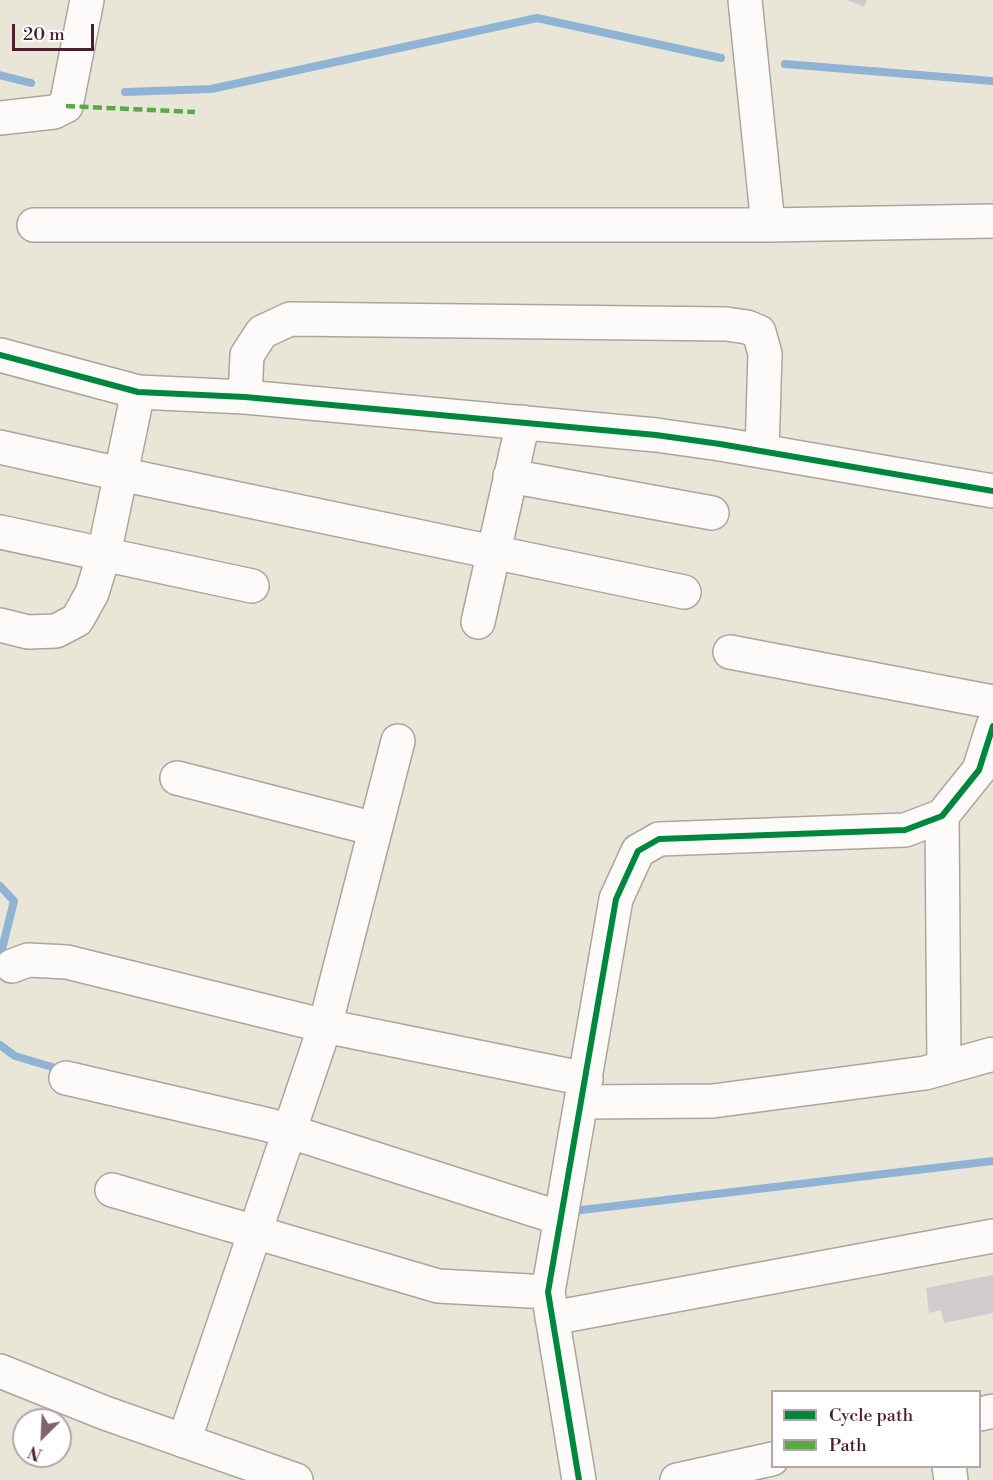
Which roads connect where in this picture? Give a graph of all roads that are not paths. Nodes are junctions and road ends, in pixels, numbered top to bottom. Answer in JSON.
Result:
{"nodes":[{"id":1,"x":87,"y":0,"type":"edge"},
{"id":2,"x":745,"y":0,"type":"edge"},
{"id":3,"x":0,"y":118,"type":"edge"},
{"id":4,"x":993,"y":221,"type":"edge"},
{"id":5,"x":34,"y":225,"type":"dead end"},
{"id":6,"x":768,"y":225,"type":"junction"},
{"id":7,"x":0,"y":355,"type":"edge"},
{"id":8,"x":138,"y":392,"type":"junction"},
{"id":9,"x":245,"y":397,"type":"junction"},
{"id":10,"x":523,"y":422,"type":"junction"},
{"id":11,"x":0,"y":447,"type":"edge"},
{"id":12,"x":762,"y":451,"type":"junction"},
{"id":13,"x":120,"y":474,"type":"junction"},
{"id":14,"x":510,"y":476,"type":"junction"},
{"id":15,"x":993,"y":491,"type":"edge"},
{"id":16,"x":712,"y":513,"type":"dead end"},
{"id":17,"x":0,"y":532,"type":"edge"},
{"id":18,"x":494,"y":553,"type":"junction"},
{"id":19,"x":105,"y":554,"type":"junction"},
{"id":20,"x":252,"y":586,"type":"dead end"},
{"id":21,"x":684,"y":592,"type":"dead end"},
{"id":22,"x":478,"y":622,"type":"dead end"},
{"id":23,"x":0,"y":625,"type":"edge"},
{"id":24,"x":730,"y":652,"type":"dead end"},
{"id":25,"x":993,"y":702,"type":"edge"},
{"id":26,"x":993,"y":726,"type":"edge"},
{"id":27,"x":398,"y":741,"type":"dead end"},
{"id":28,"x":986,"y":771,"type":"edge"},
{"id":29,"x":177,"y":778,"type":"dead end"},
{"id":30,"x":942,"y":816,"type":"junction"},
{"id":31,"x":375,"y":829,"type":"junction"},
{"id":32,"x":12,"y":966,"type":"dead end"},
{"id":33,"x":325,"y":1026,"type":"junction"},
{"id":34,"x":993,"y":1054,"type":"edge"},
{"id":35,"x":944,"y":1068,"type":"junction"},
{"id":36,"x":66,"y":1078,"type":"dead end"},
{"id":37,"x":583,"y":1090,"type":"junction"},
{"id":38,"x":290,"y":1132,"type":"junction"},
{"id":39,"x":112,"y":1190,"type":"dead end"},
{"id":40,"x":560,"y":1218,"type":"junction"},
{"id":41,"x":255,"y":1233,"type":"junction"},
{"id":42,"x":993,"y":1236,"type":"edge"},
{"id":43,"x":550,"y":1305,"type":"junction"},
{"id":44,"x":0,"y":1371,"type":"edge"},
{"id":45,"x":184,"y":1441,"type":"junction"},
{"id":46,"x":771,"y":1459,"type":"edge"},
{"id":47,"x":296,"y":1480,"type":"edge"},
{"id":48,"x":579,"y":1480,"type":"edge"},
{"id":49,"x":677,"y":1480,"type":"edge"}],
"edges":[{"from":1,"to":3,"type":"street"},
{"from":2,"to":6,"type":"street"},
{"from":4,"to":6,"type":"street"},
{"from":5,"to":6,"type":"street"},
{"from":7,"to":8,"type":"street"},
{"from":8,"to":9,"type":"street"},
{"from":8,"to":13,"type":"street"},
{"from":9,"to":10,"type":"street"},
{"from":9,"to":12,"type":"street"},
{"from":10,"to":12,"type":"street"},
{"from":10,"to":14,"type":"street"},
{"from":11,"to":13,"type":"street"},
{"from":12,"to":15,"type":"street"},
{"from":13,"to":18,"type":"street"},
{"from":13,"to":19,"type":"street"},
{"from":14,"to":16,"type":"street"},
{"from":14,"to":18,"type":"street"},
{"from":17,"to":19,"type":"street"},
{"from":18,"to":21,"type":"street"},
{"from":18,"to":22,"type":"street"},
{"from":19,"to":20,"type":"street"},
{"from":19,"to":23,"type":"street"},
{"from":24,"to":25,"type":"street"},
{"from":26,"to":28,"type":"street"},
{"from":27,"to":31,"type":"street"},
{"from":28,"to":30,"type":"street"},
{"from":29,"to":31,"type":"street"},
{"from":30,"to":35,"type":"street"},
{"from":30,"to":37,"type":"street"},
{"from":31,"to":33,"type":"street"},
{"from":32,"to":33,"type":"street"},
{"from":33,"to":37,"type":"street"},
{"from":33,"to":38,"type":"street"},
{"from":34,"to":35,"type":"street"},
{"from":35,"to":37,"type":"street"},
{"from":36,"to":38,"type":"street"},
{"from":37,"to":40,"type":"street"},
{"from":38,"to":40,"type":"street"},
{"from":38,"to":41,"type":"street"},
{"from":39,"to":41,"type":"street"},
{"from":40,"to":43,"type":"street"},
{"from":41,"to":43,"type":"street"},
{"from":41,"to":45,"type":"street"},
{"from":42,"to":43,"type":"street"},
{"from":43,"to":48,"type":"street"},
{"from":44,"to":45,"type":"street"},
{"from":45,"to":47,"type":"street"},
{"from":46,"to":49,"type":"street"}]}
